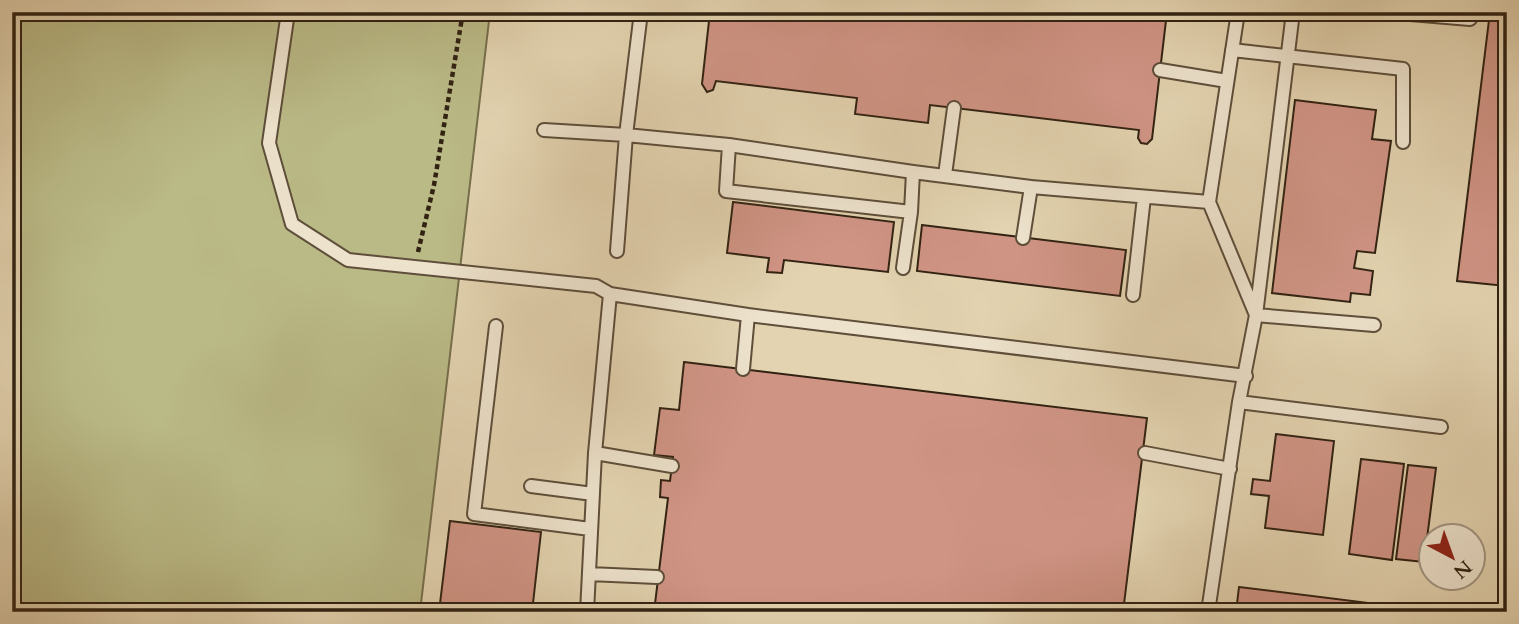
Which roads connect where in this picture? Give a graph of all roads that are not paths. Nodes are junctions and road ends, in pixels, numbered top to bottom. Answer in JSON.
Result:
{"nodes":[{"id":1,"x":288,"y":12,"type":"edge"},
{"id":2,"x":641,"y":12,"type":"edge"},
{"id":3,"x":1238,"y":12,"type":"edge"},
{"id":4,"x":1293,"y":12,"type":"edge"},
{"id":5,"x":1386,"y":12,"type":"edge"},
{"id":6,"x":1406,"y":13,"type":"edge"},
{"id":7,"x":1470,"y":19,"type":"dead end"},
{"id":8,"x":1232,"y":50,"type":"junction"},
{"id":9,"x":1288,"y":55,"type":"junction"},
{"id":10,"x":1160,"y":70,"type":"dead end"},
{"id":11,"x":1227,"y":81,"type":"junction"},
{"id":12,"x":954,"y":108,"type":"dead end"},
{"id":13,"x":544,"y":130,"type":"dead end"},
{"id":14,"x":626,"y":135,"type":"junction"},
{"id":15,"x":1403,"y":142,"type":"dead end"},
{"id":16,"x":729,"y":145,"type":"junction"},
{"id":17,"x":913,"y":172,"type":"junction"},
{"id":18,"x":945,"y":175,"type":"junction"},
{"id":19,"x":1031,"y":187,"type":"junction"},
{"id":20,"x":1144,"y":197,"type":"junction"},
{"id":21,"x":1209,"y":202,"type":"junction"},
{"id":22,"x":911,"y":212,"type":"junction"},
{"id":23,"x":1023,"y":237,"type":"dead end"},
{"id":24,"x":617,"y":251,"type":"dead end"},
{"id":25,"x":902,"y":268,"type":"dead end"},
{"id":26,"x":610,"y":294,"type":"junction"},
{"id":27,"x":1133,"y":295,"type":"dead end"},
{"id":28,"x":748,"y":315,"type":"junction"},
{"id":29,"x":1256,"y":315,"type":"junction"},
{"id":30,"x":1374,"y":325,"type":"dead end"},
{"id":31,"x":496,"y":326,"type":"dead end"},
{"id":32,"x":743,"y":369,"type":"dead end"},
{"id":33,"x":1246,"y":376,"type":"junction"},
{"id":34,"x":1239,"y":402,"type":"junction"},
{"id":35,"x":1441,"y":427,"type":"dead end"},
{"id":36,"x":595,"y":453,"type":"junction"},
{"id":37,"x":1145,"y":453,"type":"dead end"},
{"id":38,"x":672,"y":466,"type":"dead end"},
{"id":39,"x":1230,"y":469,"type":"junction"},
{"id":40,"x":530,"y":486,"type":"dead end"},
{"id":41,"x":593,"y":494,"type":"junction"},
{"id":42,"x":590,"y":529,"type":"junction"},
{"id":43,"x":589,"y":574,"type":"junction"},
{"id":44,"x":656,"y":577,"type":"dead end"},
{"id":45,"x":587,"y":612,"type":"edge"},
{"id":46,"x":1208,"y":612,"type":"edge"}],
"edges":[{"from":1,"to":26,"type":"lane"},
{"from":2,"to":14,"type":"lane"},
{"from":3,"to":8,"type":"lane"},
{"from":4,"to":9,"type":"lane"},
{"from":5,"to":6,"type":"lane"},
{"from":6,"to":7,"type":"lane"},
{"from":8,"to":9,"type":"lane"},
{"from":8,"to":11,"type":"lane"},
{"from":9,"to":15,"type":"lane"},
{"from":9,"to":29,"type":"lane"},
{"from":10,"to":11,"type":"lane"},
{"from":11,"to":21,"type":"lane"},
{"from":12,"to":18,"type":"lane"},
{"from":13,"to":14,"type":"lane"},
{"from":14,"to":16,"type":"lane"},
{"from":14,"to":24,"type":"lane"},
{"from":16,"to":17,"type":"lane"},
{"from":16,"to":22,"type":"lane"},
{"from":17,"to":18,"type":"lane"},
{"from":17,"to":22,"type":"lane"},
{"from":18,"to":19,"type":"lane"},
{"from":19,"to":20,"type":"lane"},
{"from":19,"to":23,"type":"lane"},
{"from":20,"to":21,"type":"lane"},
{"from":20,"to":27,"type":"lane"},
{"from":21,"to":29,"type":"lane"},
{"from":22,"to":25,"type":"lane"},
{"from":26,"to":28,"type":"lane"},
{"from":26,"to":36,"type":"lane"},
{"from":28,"to":32,"type":"lane"},
{"from":28,"to":33,"type":"lane"},
{"from":29,"to":30,"type":"lane"},
{"from":29,"to":33,"type":"lane"},
{"from":31,"to":42,"type":"lane"},
{"from":33,"to":34,"type":"lane"},
{"from":34,"to":35,"type":"lane"},
{"from":34,"to":39,"type":"lane"},
{"from":36,"to":38,"type":"lane"},
{"from":36,"to":41,"type":"lane"},
{"from":37,"to":39,"type":"lane"},
{"from":39,"to":46,"type":"lane"},
{"from":40,"to":41,"type":"lane"},
{"from":41,"to":42,"type":"lane"},
{"from":42,"to":43,"type":"lane"},
{"from":43,"to":44,"type":"lane"},
{"from":43,"to":45,"type":"lane"}]}
